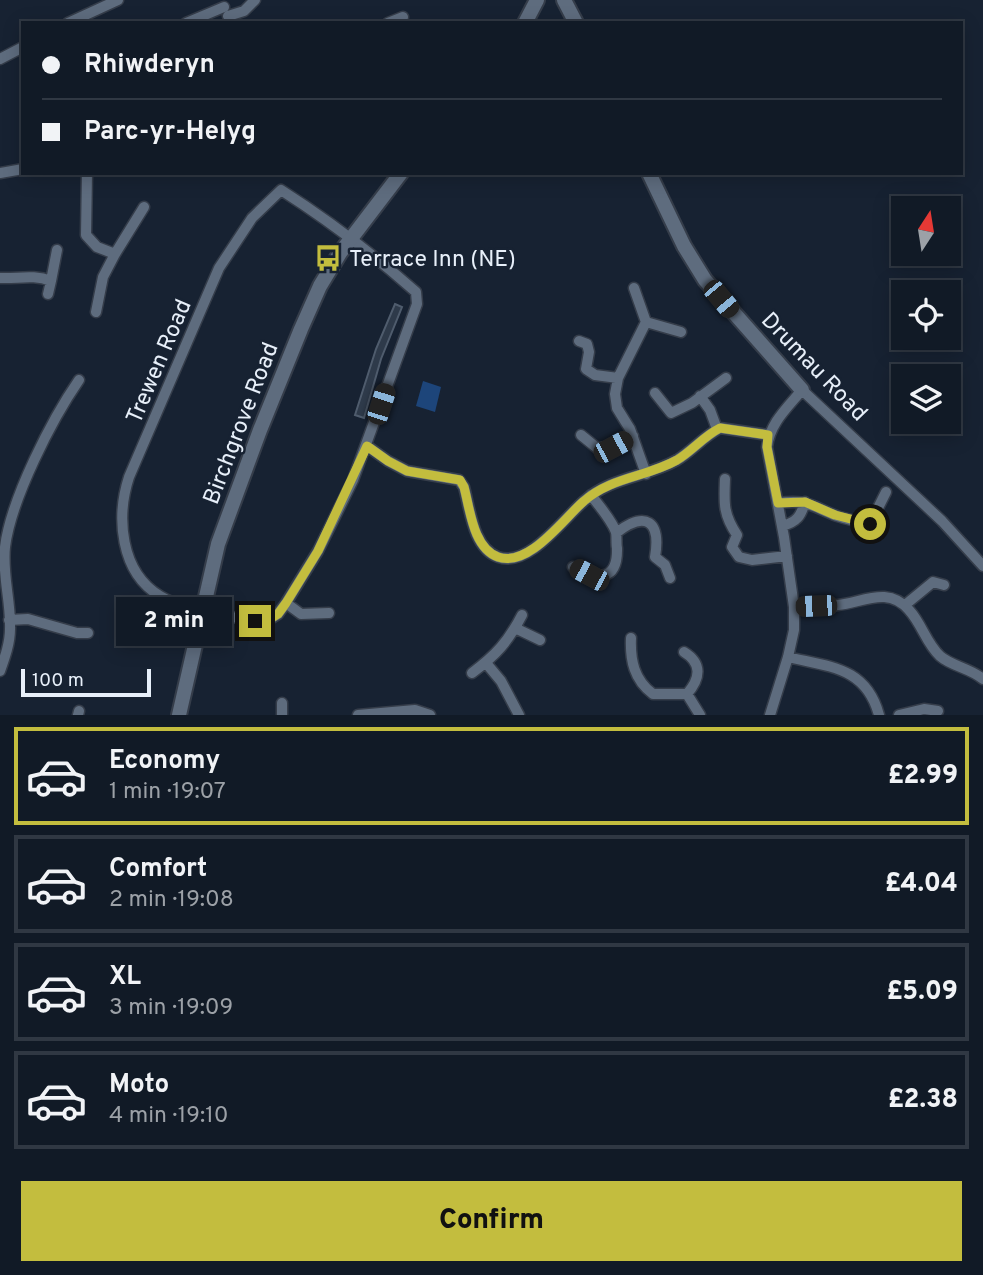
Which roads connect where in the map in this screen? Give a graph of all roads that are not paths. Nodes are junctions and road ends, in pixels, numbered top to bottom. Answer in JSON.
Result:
{"nodes":[{"id":1,"x":118,"y":0,"type":"edge"},
{"id":2,"x":255,"y":0,"type":"edge"},
{"id":3,"x":537,"y":0,"type":"edge"},
{"id":4,"x":564,"y":0,"type":"edge"},
{"id":5,"x":225,"y":11,"type":"edge"},
{"id":6,"x":403,"y":17,"type":"dead end"},
{"id":7,"x":72,"y":21,"type":"edge"},
{"id":8,"x":192,"y":21,"type":"edge"},
{"id":9,"x":393,"y":21,"type":"edge"},
{"id":10,"x":526,"y":21,"type":"edge"},
{"id":11,"x":575,"y":21,"type":"edge"},
{"id":12,"x":21,"y":48,"type":"edge"},
{"id":13,"x":0,"y":59,"type":"edge"},
{"id":14,"x":21,"y":169,"type":"edge"},
{"id":15,"x":0,"y":173,"type":"edge"},
{"id":16,"x":87,"y":175,"type":"edge"},
{"id":17,"x":399,"y":175,"type":"edge"},
{"id":18,"x":650,"y":175,"type":"edge"},
{"id":19,"x":144,"y":208,"type":"dead end"},
{"id":20,"x":350,"y":240,"type":"junction"},
{"id":21,"x":57,"y":250,"type":"dead end"},
{"id":22,"x":115,"y":254,"type":"junction"},
{"id":23,"x":0,"y":278,"type":"edge"},
{"id":24,"x":51,"y":281,"type":"junction"},
{"id":25,"x":634,"y":288,"type":"dead end"},
{"id":26,"x":48,"y":293,"type":"dead end"},
{"id":27,"x":96,"y":312,"type":"dead end"},
{"id":28,"x":646,"y":323,"type":"junction"},
{"id":29,"x":681,"y":332,"type":"dead end"},
{"id":30,"x":579,"y":341,"type":"dead end"},
{"id":31,"x":618,"y":378,"type":"junction"},
{"id":32,"x":726,"y":378,"type":"dead end"},
{"id":33,"x":79,"y":380,"type":"dead end"},
{"id":34,"x":802,"y":390,"type":"junction"},
{"id":35,"x":655,"y":393,"type":"dead end"},
{"id":36,"x":700,"y":396,"type":"junction"},
{"id":37,"x":717,"y":429,"type":"junction"},
{"id":38,"x":581,"y":435,"type":"dead end"},
{"id":39,"x":768,"y":435,"type":"junction"},
{"id":40,"x":633,"y":436,"type":"junction"},
{"id":41,"x":367,"y":446,"type":"junction"},
{"id":42,"x":646,"y":474,"type":"junction"},
{"id":43,"x":725,"y":479,"type":"dead end"},
{"id":44,"x":886,"y":492,"type":"dead end"},
{"id":45,"x":591,"y":495,"type":"junction"},
{"id":46,"x":805,"y":502,"type":"junction"},
{"id":47,"x":778,"y":503,"type":"junction"},
{"id":48,"x":782,"y":526,"type":"junction"},
{"id":49,"x":616,"y":533,"type":"junction"},
{"id":50,"x":787,"y":556,"type":"junction"},
{"id":51,"x":983,"y":566,"type":"edge"},
{"id":52,"x":573,"y":567,"type":"dead end"},
{"id":53,"x":2,"y":576,"type":"edge"},
{"id":54,"x":670,"y":578,"type":"dead end"},
{"id":55,"x":944,"y":585,"type":"dead end"},
{"id":56,"x":286,"y":603,"type":"junction"},
{"id":57,"x":905,"y":605,"type":"junction"},
{"id":58,"x":794,"y":607,"type":"junction"},
{"id":59,"x":203,"y":610,"type":"junction"},
{"id":60,"x":329,"y":613,"type":"dead end"},
{"id":61,"x":522,"y":615,"type":"dead end"},
{"id":62,"x":9,"y":620,"type":"junction"},
{"id":63,"x":515,"y":628,"type":"junction"},
{"id":64,"x":81,"y":635,"type":"dead end"},
{"id":65,"x":631,"y":638,"type":"dead end"},
{"id":66,"x":540,"y":640,"type":"dead end"},
{"id":67,"x":684,"y":652,"type":"dead end"},
{"id":68,"x":788,"y":657,"type":"junction"},
{"id":69,"x":485,"y":663,"type":"junction"},
{"id":70,"x":0,"y":671,"type":"edge"},
{"id":71,"x":472,"y":673,"type":"dead end"},
{"id":72,"x":983,"y":679,"type":"edge"},
{"id":73,"x":687,"y":694,"type":"junction"},
{"id":74,"x":282,"y":703,"type":"dead end"},
{"id":75,"x":938,"y":711,"type":"dead end"},
{"id":76,"x":179,"y":715,"type":"edge"},
{"id":77,"x":284,"y":715,"type":"edge"},
{"id":78,"x":358,"y":715,"type":"edge"},
{"id":79,"x":429,"y":715,"type":"edge"},
{"id":80,"x":519,"y":715,"type":"edge"},
{"id":81,"x":700,"y":715,"type":"edge"},
{"id":82,"x":770,"y":715,"type":"edge"},
{"id":83,"x":879,"y":715,"type":"edge"},
{"id":84,"x":899,"y":715,"type":"edge"}],
"edges":[{"from":1,"to":7,"type":"street"},
{"from":2,"to":5,"type":"street"},
{"from":3,"to":10,"type":"main road"},
{"from":4,"to":11,"type":"main road"},
{"from":5,"to":8,"type":"street"},
{"from":6,"to":9,"type":"street"},
{"from":12,"to":13,"type":"street"},
{"from":14,"to":15,"type":"street"},
{"from":16,"to":22,"type":"street"},
{"from":17,"to":20,"type":"main road","name":"Birchgrove Road"},
{"from":18,"to":34,"type":"main road","name":"Drumau Road"},
{"from":19,"to":22,"type":"street"},
{"from":20,"to":41,"type":"street"},
{"from":20,"to":59,"type":"main road","name":"Birchgrove Road"},
{"from":20,"to":59,"type":"street","name":"Trewen Road"},
{"from":21,"to":24,"type":"street"},
{"from":22,"to":27,"type":"street"},
{"from":23,"to":24,"type":"street"},
{"from":24,"to":26,"type":"street"},
{"from":25,"to":28,"type":"street"},
{"from":28,"to":29,"type":"street"},
{"from":28,"to":31,"type":"street"},
{"from":30,"to":31,"type":"street"},
{"from":31,"to":40,"type":"street"},
{"from":32,"to":36,"type":"street"},
{"from":33,"to":53,"type":"street"},
{"from":34,"to":39,"type":"street"},
{"from":34,"to":51,"type":"street","name":"Drumau Road"},
{"from":35,"to":36,"type":"street"},
{"from":36,"to":37,"type":"street"},
{"from":37,"to":39,"type":"street"},
{"from":37,"to":42,"type":"street"},
{"from":38,"to":40,"type":"street"},
{"from":39,"to":47,"type":"street"},
{"from":40,"to":42,"type":"street"},
{"from":41,"to":45,"type":"street"},
{"from":41,"to":56,"type":"street"},
{"from":42,"to":45,"type":"street"},
{"from":43,"to":50,"type":"street"},
{"from":44,"to":46,"type":"street"},
{"from":45,"to":49,"type":"street"},
{"from":46,"to":47,"type":"street"},
{"from":46,"to":48,"type":"street"},
{"from":47,"to":48,"type":"street"},
{"from":48,"to":50,"type":"street"},
{"from":49,"to":52,"type":"street"},
{"from":49,"to":54,"type":"street"},
{"from":50,"to":58,"type":"street"},
{"from":53,"to":62,"type":"street"},
{"from":55,"to":57,"type":"street"},
{"from":56,"to":59,"type":"street"},
{"from":56,"to":60,"type":"street"},
{"from":57,"to":58,"type":"street"},
{"from":57,"to":72,"type":"street"},
{"from":58,"to":68,"type":"street"},
{"from":59,"to":76,"type":"main road","name":"Birchgrove Road"},
{"from":61,"to":63,"type":"street"},
{"from":62,"to":64,"type":"street"},
{"from":62,"to":70,"type":"street"},
{"from":63,"to":66,"type":"street"},
{"from":63,"to":69,"type":"street"},
{"from":65,"to":73,"type":"street"},
{"from":67,"to":73,"type":"street"},
{"from":68,"to":82,"type":"street"},
{"from":68,"to":83,"type":"street"},
{"from":69,"to":71,"type":"street"},
{"from":69,"to":80,"type":"street"},
{"from":73,"to":81,"type":"street"},
{"from":74,"to":77,"type":"street"},
{"from":75,"to":84,"type":"street"},
{"from":78,"to":79,"type":"street"}]}
